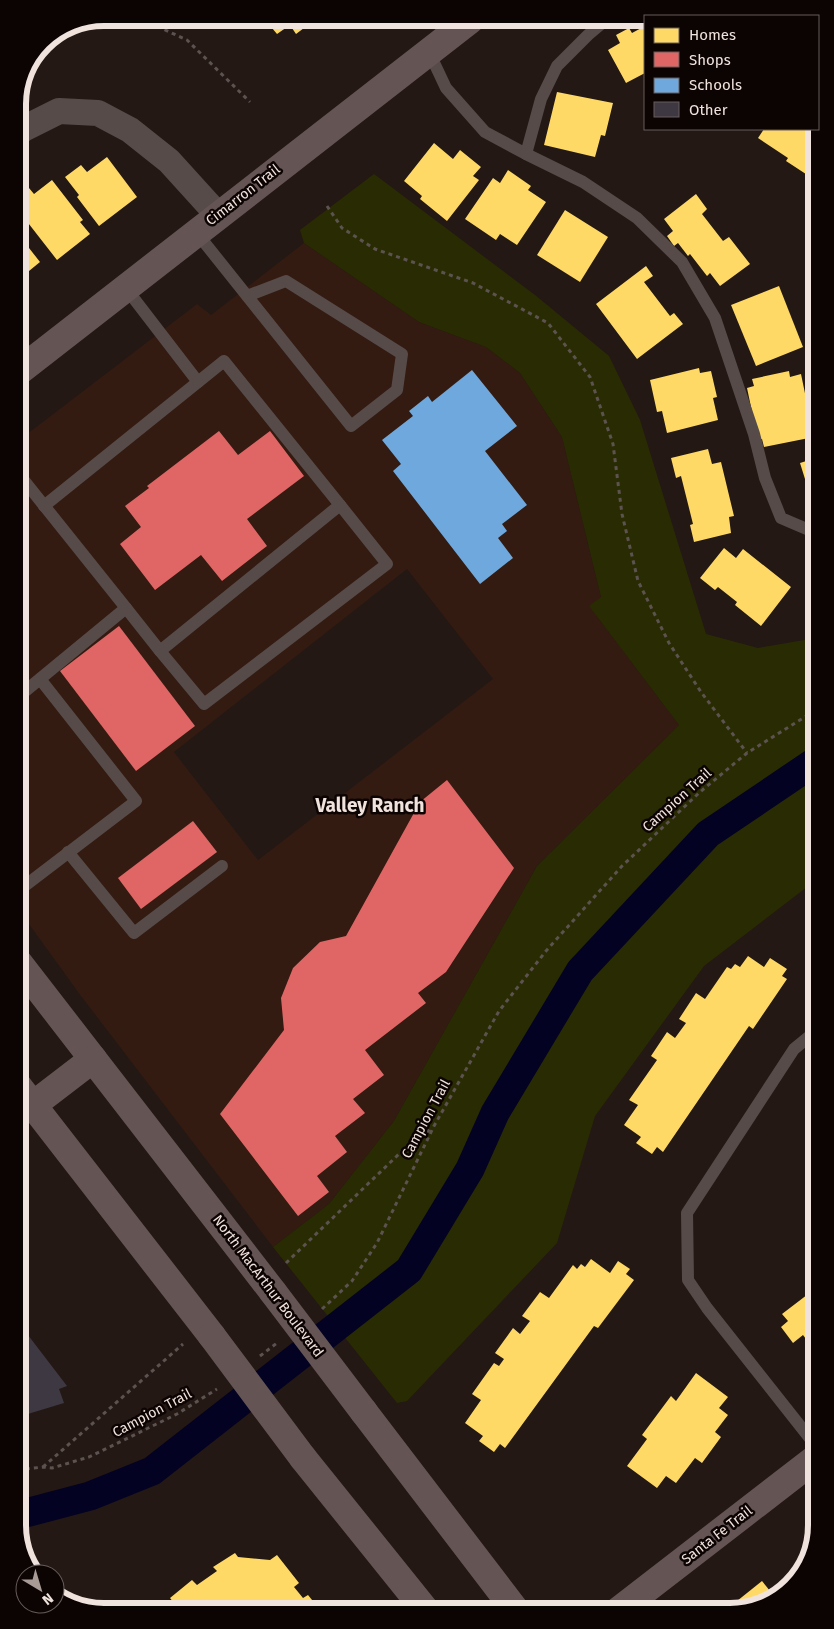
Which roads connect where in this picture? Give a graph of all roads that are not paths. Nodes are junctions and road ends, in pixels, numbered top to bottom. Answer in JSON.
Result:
{"nodes":[{"id":1,"x":462,"y":26,"type":"edge"},
{"id":2,"x":599,"y":26,"type":"edge"},
{"id":3,"x":429,"y":52,"type":"junction"},
{"id":4,"x":26,"y":128,"type":"edge"},
{"id":5,"x":526,"y":154,"type":"junction"},
{"id":6,"x":218,"y":215,"type":"junction"},
{"id":7,"x":196,"y":232,"type":"junction"},
{"id":8,"x":125,"y":287,"type":"junction"},
{"id":9,"x":248,"y":296,"type":"junction"},
{"id":10,"x":26,"y":366,"type":"edge"},
{"id":11,"x":198,"y":382,"type":"junction"},
{"id":12,"x":26,"y":483,"type":"edge"},
{"id":13,"x":340,"y":505,"type":"junction"},
{"id":14,"x":44,"y":506,"type":"junction"},
{"id":15,"x":808,"y":530,"type":"edge"},
{"id":16,"x":126,"y":608,"type":"junction"},
{"id":17,"x":160,"y":650,"type":"junction"},
{"id":18,"x":40,"y":679,"type":"junction"},
{"id":19,"x":26,"y":690,"type":"edge"},
{"id":20,"x":68,"y":852,"type":"junction"},
{"id":21,"x":222,"y":866,"type":"dead end"},
{"id":22,"x":26,"y":884,"type":"edge"},
{"id":23,"x":26,"y":972,"type":"edge"},
{"id":24,"x":808,"y":1038,"type":"edge"},
{"id":25,"x":93,"y":1060,"type":"junction"},
{"id":26,"x":26,"y":1095,"type":"edge"},
{"id":27,"x":26,"y":1097,"type":"edge"},
{"id":28,"x":808,"y":1436,"type":"edge"},
{"id":29,"x":808,"y":1464,"type":"edge"},
{"id":30,"x":420,"y":1603,"type":"edge"},
{"id":31,"x":509,"y":1603,"type":"edge"},
{"id":32,"x":630,"y":1603,"type":"edge"}],
"edges":[{"from":1,"to":3,"type":"main road","name":"Cimarron Trail"},
{"from":2,"to":5,"type":"lane"},
{"from":3,"to":5,"type":"lane"},
{"from":3,"to":6,"type":"main road","name":"Cimarron Trail"},
{"from":4,"to":6,"type":"street"},
{"from":5,"to":15,"type":"lane"},
{"from":6,"to":7,"type":"main road","name":"Cimarron Trail"},
{"from":7,"to":8,"type":"main road","name":"Cimarron Trail"},
{"from":7,"to":9,"type":"lane"},
{"from":8,"to":10,"type":"main road","name":"Cimarron Trail"},
{"from":8,"to":11,"type":"lane"},
{"from":9,"to":9,"type":"lane"},
{"from":11,"to":13,"type":"lane"},
{"from":11,"to":14,"type":"lane"},
{"from":12,"to":14,"type":"lane"},
{"from":13,"to":17,"type":"lane"},
{"from":13,"to":17,"type":"lane"},
{"from":14,"to":16,"type":"lane"},
{"from":16,"to":17,"type":"lane"},
{"from":16,"to":18,"type":"lane"},
{"from":18,"to":19,"type":"lane"},
{"from":18,"to":20,"type":"lane"},
{"from":20,"to":21,"type":"lane"},
{"from":20,"to":22,"type":"lane"},
{"from":23,"to":25,"type":"main road","name":"North MacArthur Boulevard"},
{"from":24,"to":28,"type":"lane"},
{"from":25,"to":26,"type":"main road"},
{"from":25,"to":31,"type":"main road","name":"North MacArthur Boulevard","bridge":true},
{"from":27,"to":30,"type":"main road","bridge":true},
{"from":29,"to":32,"type":"main road","name":"Santa Fe Trail"}]}
